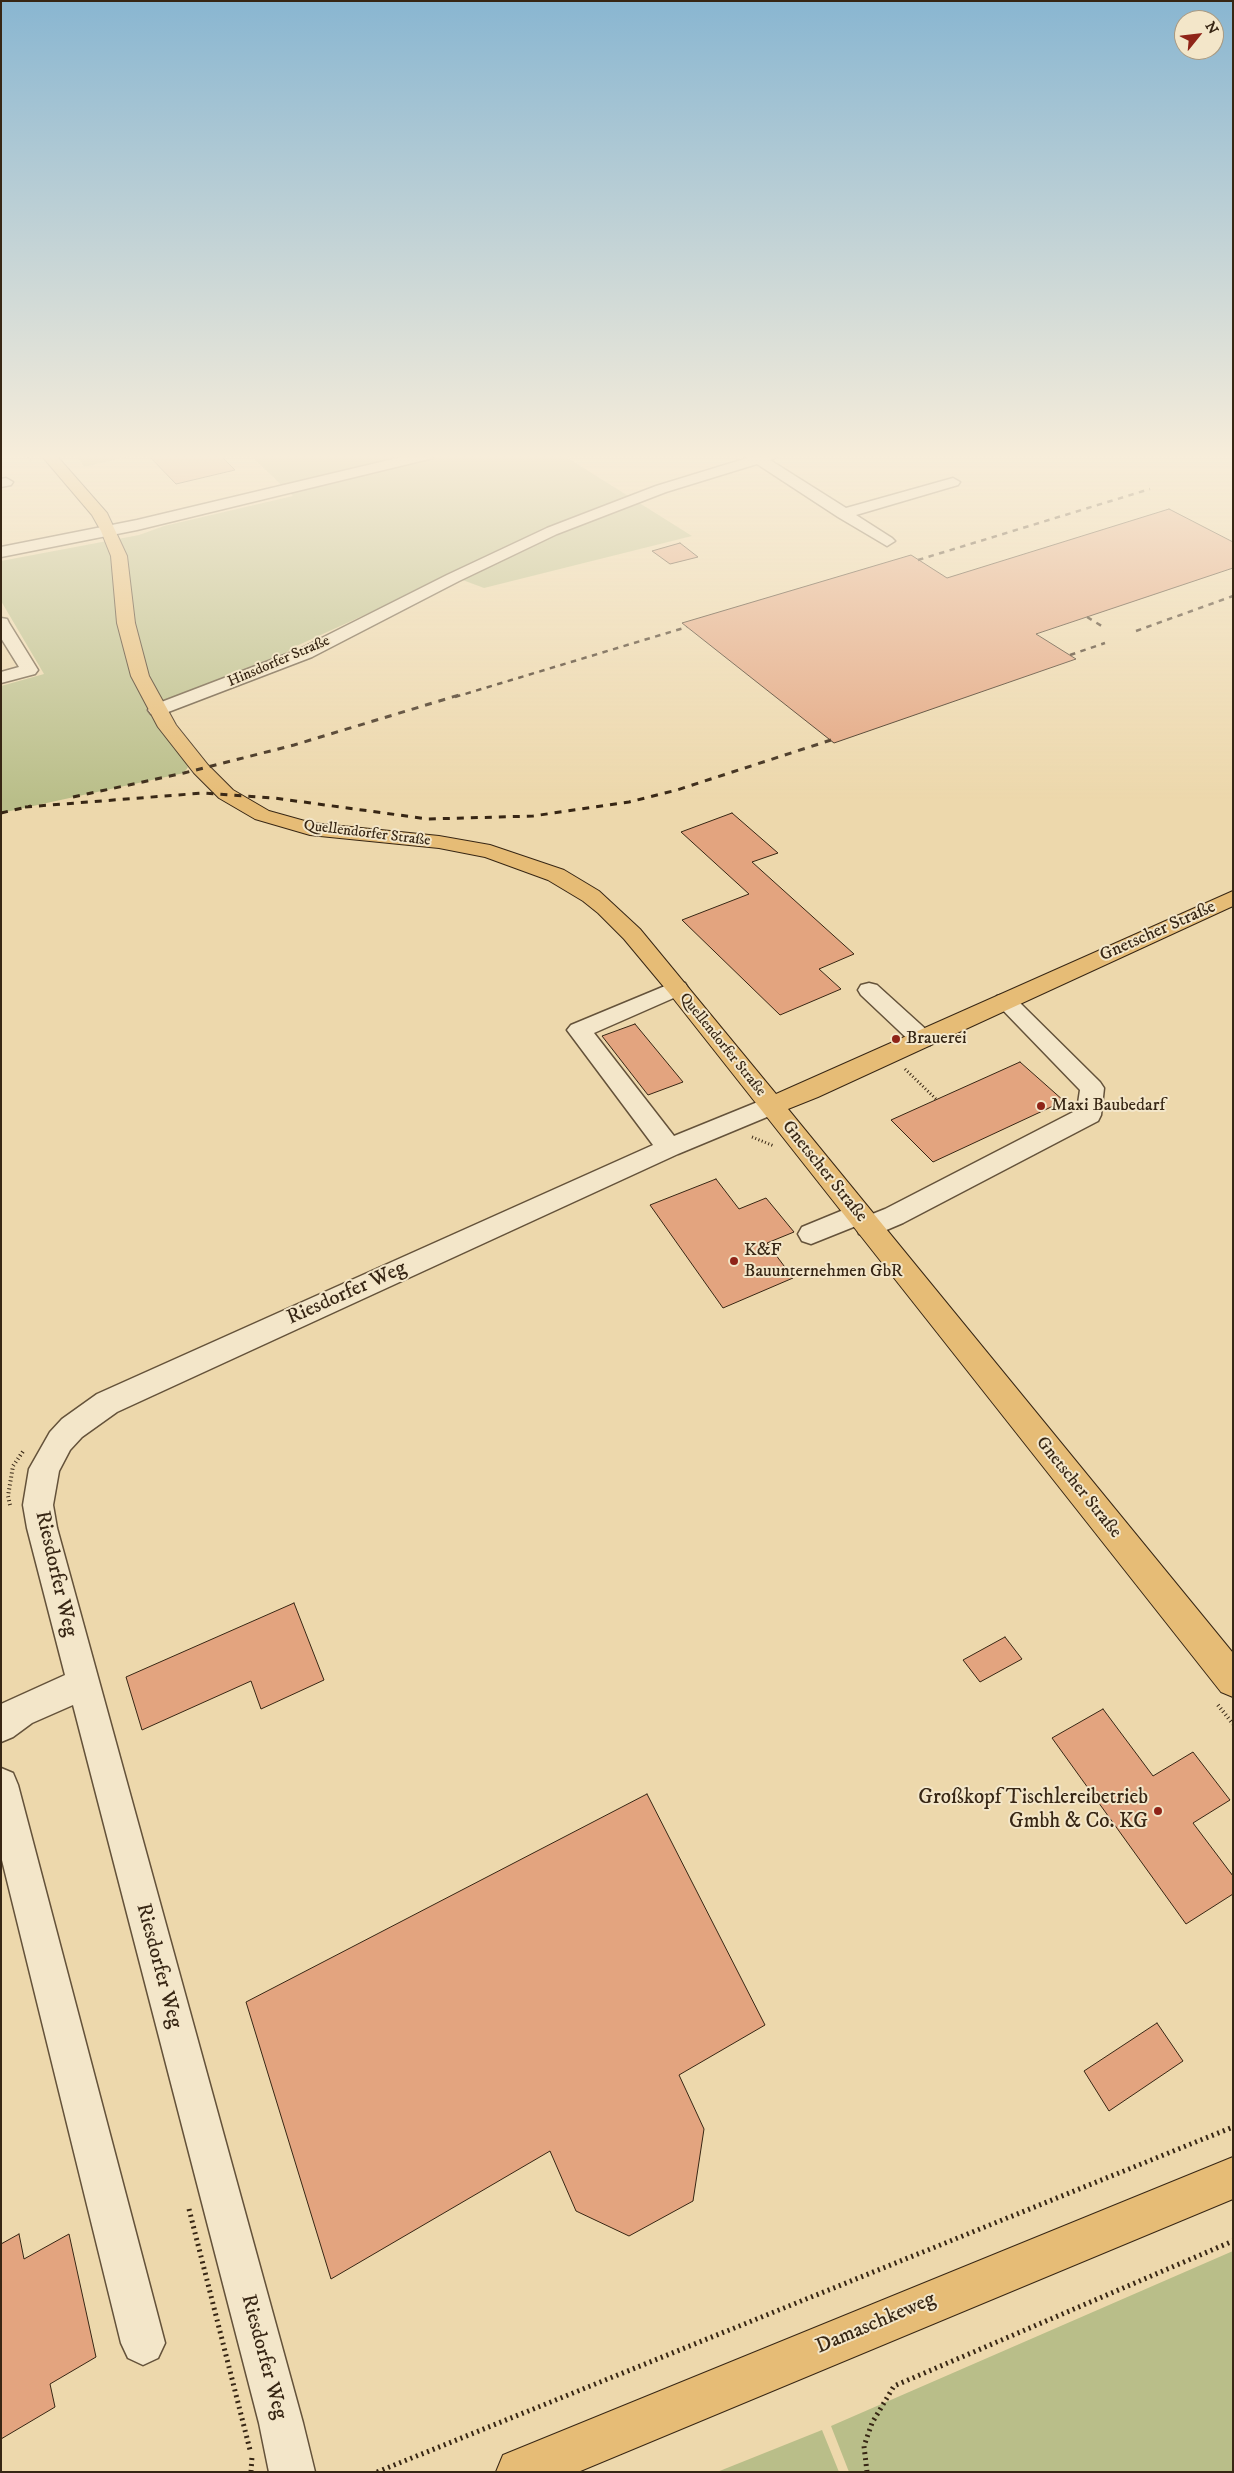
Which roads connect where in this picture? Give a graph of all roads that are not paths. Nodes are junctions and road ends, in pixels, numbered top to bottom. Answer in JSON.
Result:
{"nodes":[{"id":1,"x":121,"y":570,"type":"edge"},
{"id":2,"x":470,"y":570,"type":"edge"},
{"id":3,"x":1,"y":623,"type":"edge"},
{"id":4,"x":6,"y":642,"type":"edge"},
{"id":5,"x":1,"y":678,"type":"edge"},
{"id":6,"x":157,"y":710,"type":"junction"},
{"id":7,"x":1233,"y":898,"type":"edge"},
{"id":8,"x":677,"y":988,"type":"junction"},
{"id":9,"x":869,"y":990,"type":"dead end"},
{"id":10,"x":1005,"y":1001,"type":"junction"},
{"id":11,"x":922,"y":1040,"type":"junction"},
{"id":12,"x":770,"y":1106,"type":"junction"},
{"id":13,"x":669,"y":1148,"type":"junction"},
{"id":14,"x":863,"y":1221,"type":"junction"},
{"id":15,"x":811,"y":1234,"type":"dead end"},
{"id":16,"x":1233,"y":1680,"type":"edge"},
{"id":17,"x":82,"y":1684,"type":"junction"},
{"id":18,"x":1,"y":1725,"type":"edge"},
{"id":19,"x":1,"y":1785,"type":"edge"},
{"id":20,"x":1233,"y":2178,"type":"edge"},
{"id":21,"x":143,"y":2343,"type":"dead end"},
{"id":22,"x":292,"y":2472,"type":"edge"},
{"id":23,"x":520,"y":2472,"type":"edge"}],
"edges":[{"from":1,"to":6,"type":"main road","name":"Quellendorfer Straße"},
{"from":2,"to":6,"type":"street","name":"Hinsdorfer Straße"},
{"from":3,"to":4,"type":"street"},
{"from":4,"to":5,"type":"street"},
{"from":6,"to":8,"type":"main road","name":"Quellendorfer Straße"},
{"from":7,"to":10,"type":"main road","name":"Gnetscher Straße"},
{"from":8,"to":12,"type":"main road","name":"Quellendorfer Straße"},
{"from":8,"to":13,"type":"street"},
{"from":9,"to":11,"type":"street"},
{"from":10,"to":11,"type":"main road","name":"Gnetscher Straße"},
{"from":10,"to":14,"type":"street"},
{"from":11,"to":12,"type":"main road","name":"Gnetscher Straße"},
{"from":12,"to":13,"type":"street","name":"Riesdorfer Weg"},
{"from":12,"to":14,"type":"main road","name":"Gnetscher Straße"},
{"from":13,"to":17,"type":"street","name":"Riesdorfer Weg"},
{"from":14,"to":15,"type":"street"},
{"from":14,"to":16,"type":"main road","name":"Gnetscher Straße"},
{"from":17,"to":18,"type":"street"},
{"from":17,"to":22,"type":"street","name":"Riesdorfer Weg"},
{"from":19,"to":21,"type":"street"},
{"from":20,"to":23,"type":"main road","name":"Damaschkeweg"}]}
